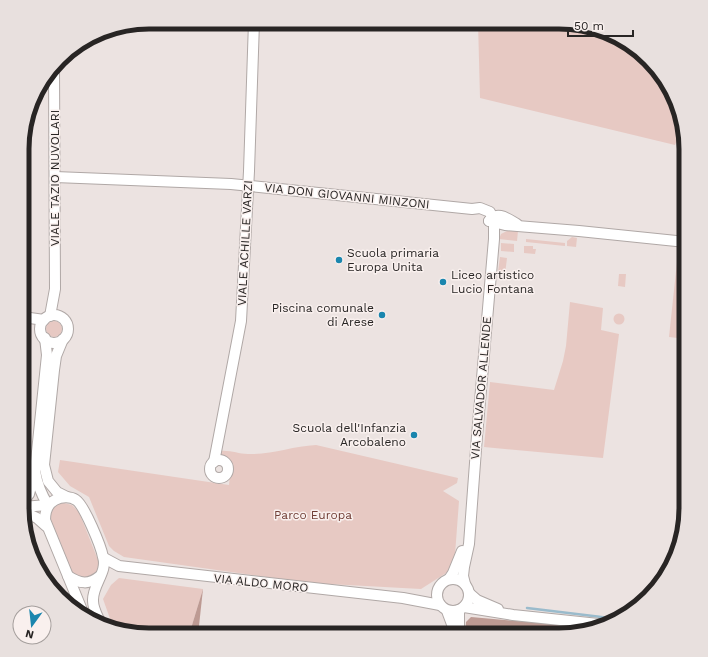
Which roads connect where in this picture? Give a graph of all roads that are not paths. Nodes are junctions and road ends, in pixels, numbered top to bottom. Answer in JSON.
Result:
{"nodes":[{"id":1,"x":254,"y":29,"type":"edge"},
{"id":2,"x":54,"y":76,"type":"edge"},
{"id":3,"x":55,"y":177,"type":"junction"},
{"id":4,"x":247,"y":186,"type":"junction"},
{"id":5,"x":492,"y":220,"type":"junction"},
{"id":6,"x":679,"y":241,"type":"edge"},
{"id":7,"x":55,"y":289,"type":"junction"},
{"id":8,"x":29,"y":317,"type":"edge"},
{"id":9,"x":61,"y":317,"type":"junction"},
{"id":10,"x":47,"y":318,"type":"junction"},
{"id":11,"x":29,"y":325,"type":"edge"},
{"id":12,"x":43,"y":334,"type":"junction"},
{"id":13,"x":63,"y":339,"type":"junction"},
{"id":14,"x":214,"y":462,"type":"dead end"},
{"id":15,"x":35,"y":471,"type":"junction"},
{"id":16,"x":29,"y":494,"type":"edge"},
{"id":17,"x":67,"y":497,"type":"junction"},
{"id":18,"x":48,"y":505,"type":"junction"},
{"id":19,"x":29,"y":506,"type":"edge"},
{"id":20,"x":29,"y":514,"type":"edge"},
{"id":21,"x":46,"y":526,"type":"junction"},
{"id":22,"x":470,"y":528,"type":"junction"},
{"id":23,"x":104,"y":558,"type":"junction"},
{"id":24,"x":119,"y":566,"type":"junction"},
{"id":25,"x":102,"y":574,"type":"junction"},
{"id":26,"x":68,"y":576,"type":"junction"},
{"id":27,"x":449,"y":579,"type":"junction"},
{"id":28,"x":467,"y":589,"type":"junction"},
{"id":29,"x":437,"y":591,"type":"junction"},
{"id":30,"x":403,"y":598,"type":"junction"},
{"id":31,"x":80,"y":606,"type":"edge"},
{"id":32,"x":443,"y":608,"type":"junction"},
{"id":33,"x":461,"y":609,"type":"junction"},
{"id":34,"x":527,"y":616,"type":"junction"},
{"id":35,"x":99,"y":617,"type":"edge"},
{"id":36,"x":592,"y":623,"type":"edge"},
{"id":37,"x":453,"y":628,"type":"edge"},
{"id":38,"x":460,"y":628,"type":"edge"}],
"edges":[{"from":1,"to":4,"type":"street","name":"VIALE ACHILLE VARZI"},
{"from":2,"to":3,"type":"street","name":"VIALE TAZIO NUVOLARI"},
{"from":3,"to":4,"type":"street","name":"VIA DON GIOVANNI MINZONI"},
{"from":3,"to":7,"type":"street","name":"VIALE TAZIO NUVOLARI"},
{"from":4,"to":5,"type":"street","name":"VIA DON GIOVANNI MINZONI"},
{"from":4,"to":14,"type":"street","name":"VIALE ACHILLE VARZI"},
{"from":5,"to":6,"type":"street"},
{"from":5,"to":22,"type":"street","name":"VIA SALVADOR ALLENDE"},
{"from":7,"to":9,"type":"street","name":"VIALE TAZIO NUVOLARI"},
{"from":7,"to":10,"type":"street","name":"VIALE TAZIO NUVOLARI"},
{"from":8,"to":10,"type":"street"},
{"from":9,"to":10,"type":"street"},
{"from":9,"to":13,"type":"street"},
{"from":10,"to":12,"type":"street"},
{"from":11,"to":12,"type":"street"},
{"from":12,"to":13,"type":"street"},
{"from":12,"to":15,"type":"street"},
{"from":13,"to":17,"type":"street"},
{"from":15,"to":16,"type":"street"},
{"from":15,"to":18,"type":"street"},
{"from":17,"to":18,"type":"street"},
{"from":17,"to":23,"type":"street"},
{"from":18,"to":19,"type":"street"},
{"from":18,"to":21,"type":"street"},
{"from":20,"to":21,"type":"street"},
{"from":21,"to":26,"type":"street"},
{"from":22,"to":27,"type":"street","name":"VIA SALVADOR ALLENDE"},
{"from":22,"to":28,"type":"street","name":"VIA SALVADOR ALLENDE"},
{"from":23,"to":24,"type":"street","name":"VIA ALDO MORO"},
{"from":23,"to":25,"type":"street"},
{"from":24,"to":25,"type":"street","name":"VIA ALDO MORO"},
{"from":24,"to":30,"type":"street","name":"VIA ALDO MORO"},
{"from":25,"to":26,"type":"street"},
{"from":25,"to":35,"type":"street"},
{"from":26,"to":31,"type":"street"},
{"from":27,"to":28,"type":"street"},
{"from":27,"to":29,"type":"street"},
{"from":28,"to":33,"type":"street"},
{"from":28,"to":34,"type":"street"},
{"from":29,"to":30,"type":"street","name":"VIA ALDO MORO"},
{"from":29,"to":32,"type":"street"},
{"from":30,"to":32,"type":"street","name":"VIA ALDO MORO"},
{"from":32,"to":33,"type":"street"},
{"from":32,"to":37,"type":"street"},
{"from":33,"to":34,"type":"street"},
{"from":33,"to":38,"type":"street"},
{"from":34,"to":36,"type":"street"}]}
